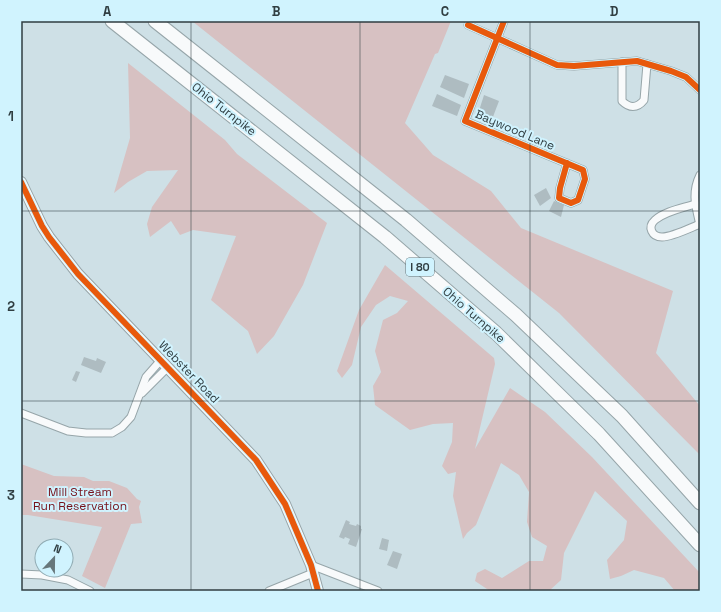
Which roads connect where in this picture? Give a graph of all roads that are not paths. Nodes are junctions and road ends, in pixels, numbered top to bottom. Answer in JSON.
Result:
{"nodes":[{"id":1,"x":112,"y":21,"type":"edge"},
{"id":2,"x":155,"y":21,"type":"edge"},
{"id":3,"x":504,"y":21,"type":"edge"},
{"id":4,"x":468,"y":26,"type":"dead end"},
{"id":5,"x":498,"y":39,"type":"junction"},
{"id":6,"x":622,"y":62,"type":"junction"},
{"id":7,"x":647,"y":64,"type":"junction"},
{"id":8,"x":700,"y":90,"type":"edge"},
{"id":9,"x":567,"y":163,"type":"junction"},
{"id":10,"x":700,"y":175,"type":"edge"},
{"id":11,"x":21,"y":182,"type":"edge"},
{"id":12,"x":695,"y":204,"type":"junction"},
{"id":13,"x":700,"y":224,"type":"edge"},
{"id":14,"x":165,"y":363,"type":"junction"},
{"id":15,"x":21,"y":413,"type":"edge"},
{"id":16,"x":700,"y":503,"type":"edge"},
{"id":17,"x":700,"y":545,"type":"edge"},
{"id":18,"x":312,"y":569,"type":"junction"},
{"id":19,"x":21,"y":574,"type":"edge"},
{"id":20,"x":90,"y":591,"type":"edge"},
{"id":21,"x":269,"y":591,"type":"edge"},
{"id":22,"x":318,"y":591,"type":"edge"},
{"id":23,"x":378,"y":591,"type":"edge"}],
"edges":[{"from":1,"to":17,"type":"highway","name":"Ohio Turnpike","number":"I 80"},
{"from":2,"to":16,"type":"highway","number":"I 80"},
{"from":3,"to":5,"type":"street","name":"Baywood Lane"},
{"from":4,"to":5,"type":"street"},
{"from":5,"to":6,"type":"street"},
{"from":5,"to":9,"type":"street","name":"Baywood Lane"},
{"from":6,"to":7,"type":"street"},
{"from":6,"to":7,"type":"street"},
{"from":7,"to":8,"type":"street"},
{"from":9,"to":9,"type":"street","name":"Baywood Lane"},
{"from":10,"to":12,"type":"street"},
{"from":11,"to":14,"type":"street","name":"Webster Road"},
{"from":12,"to":13,"type":"street"},
{"from":12,"to":13,"type":"street"},
{"from":14,"to":15,"type":"street"},
{"from":14,"to":18,"type":"street","name":"Webster Road"},
{"from":18,"to":21,"type":"street"},
{"from":18,"to":22,"type":"street","name":"Webster Road"},
{"from":18,"to":23,"type":"street"},
{"from":19,"to":20,"type":"street"}]}
